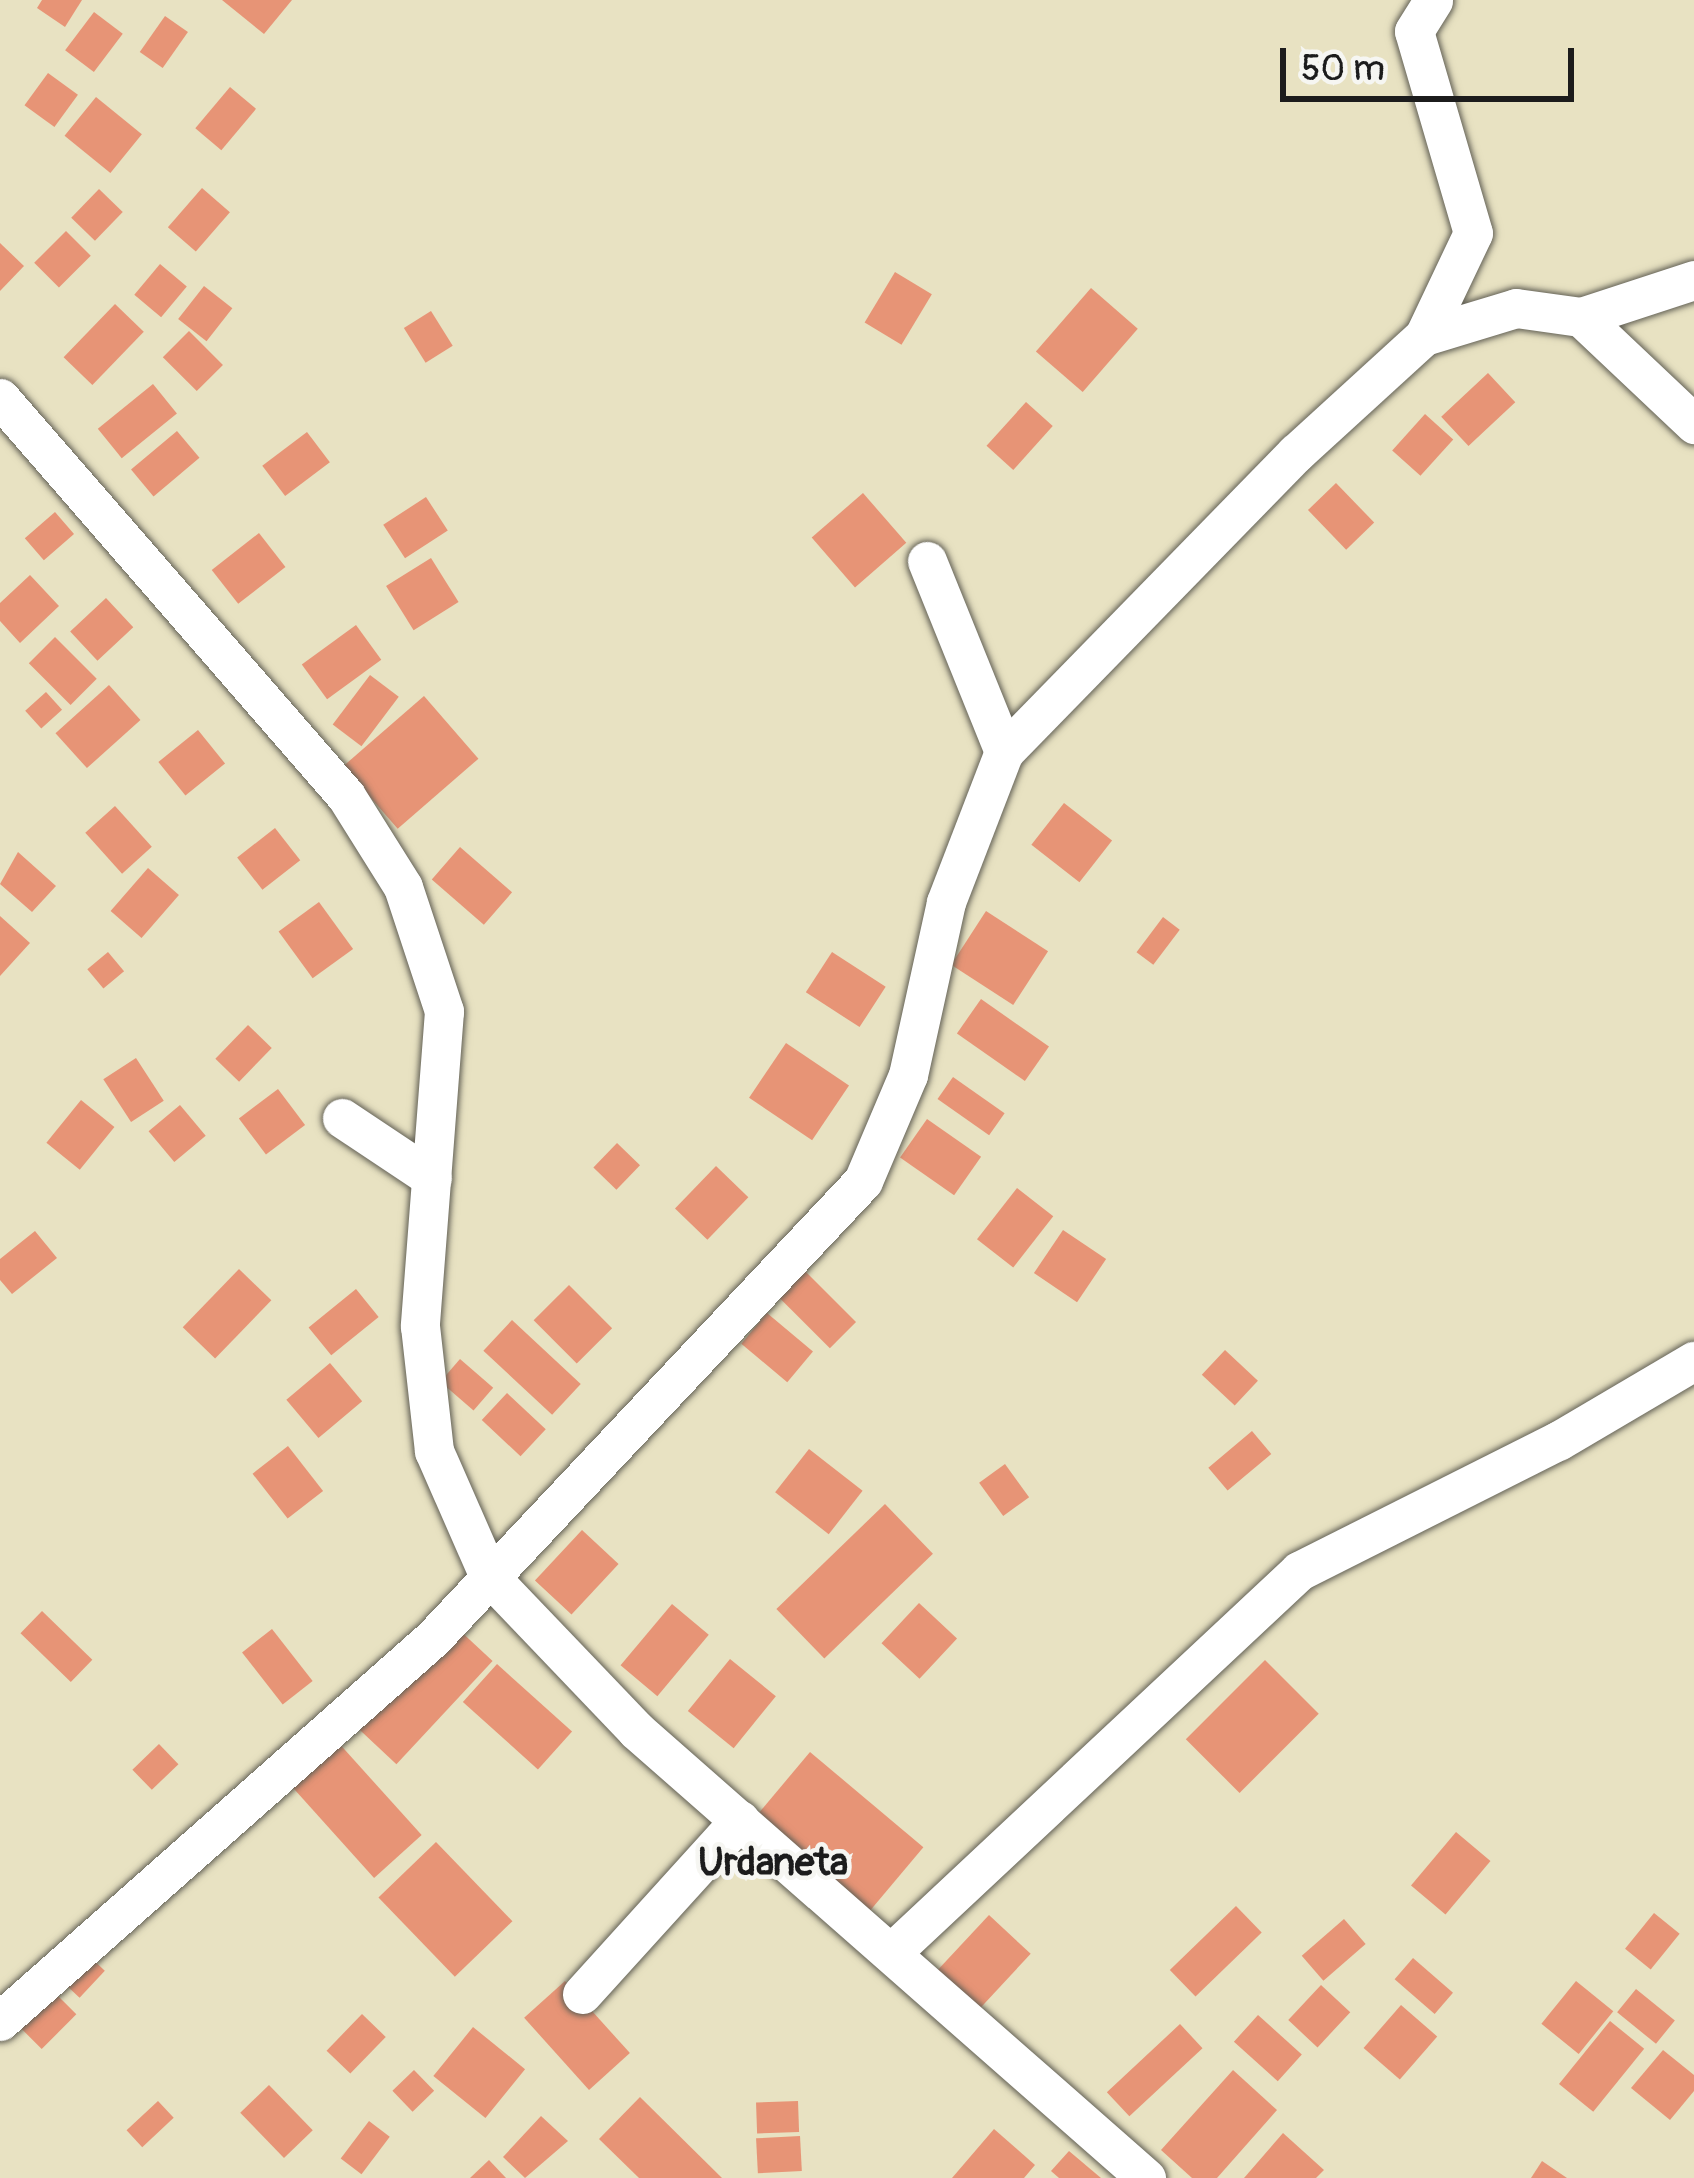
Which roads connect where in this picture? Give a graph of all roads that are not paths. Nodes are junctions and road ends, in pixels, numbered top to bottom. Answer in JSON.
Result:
{"nodes":[{"id":1,"x":1433,"y":0,"type":"edge"},
{"id":2,"x":1694,"y":280,"type":"edge"},
{"id":3,"x":1582,"y":317,"type":"junction"},
{"id":4,"x":1424,"y":336,"type":"junction"},
{"id":5,"x":0,"y":398,"type":"edge"},
{"id":6,"x":1694,"y":424,"type":"edge"},
{"id":7,"x":926,"y":561,"type":"dead end"},
{"id":8,"x":1004,"y":752,"type":"junction"},
{"id":9,"x":342,"y":1118,"type":"dead end"},
{"id":10,"x":432,"y":1178,"type":"junction"},
{"id":11,"x":1694,"y":1361,"type":"edge"},
{"id":12,"x":489,"y":1576,"type":"junction"},
{"id":13,"x":740,"y":1820,"type":"junction"},
{"id":14,"x":892,"y":1952,"type":"junction"},
{"id":15,"x":582,"y":1994,"type":"dead end"},
{"id":16,"x":0,"y":2021,"type":"edge"},
{"id":17,"x":1146,"y":2178,"type":"edge"}],
"edges":[{"from":1,"to":4,"type":"street"},
{"from":2,"to":3,"type":"street"},
{"from":3,"to":4,"type":"street"},
{"from":3,"to":6,"type":"street"},
{"from":4,"to":8,"type":"street"},
{"from":5,"to":10,"type":"street"},
{"from":7,"to":8,"type":"street"},
{"from":8,"to":12,"type":"street"},
{"from":9,"to":10,"type":"street"},
{"from":10,"to":12,"type":"street"},
{"from":11,"to":14,"type":"street"},
{"from":12,"to":13,"type":"street"},
{"from":12,"to":16,"type":"street"},
{"from":13,"to":14,"type":"street"},
{"from":13,"to":15,"type":"street"},
{"from":14,"to":17,"type":"street"}]}
